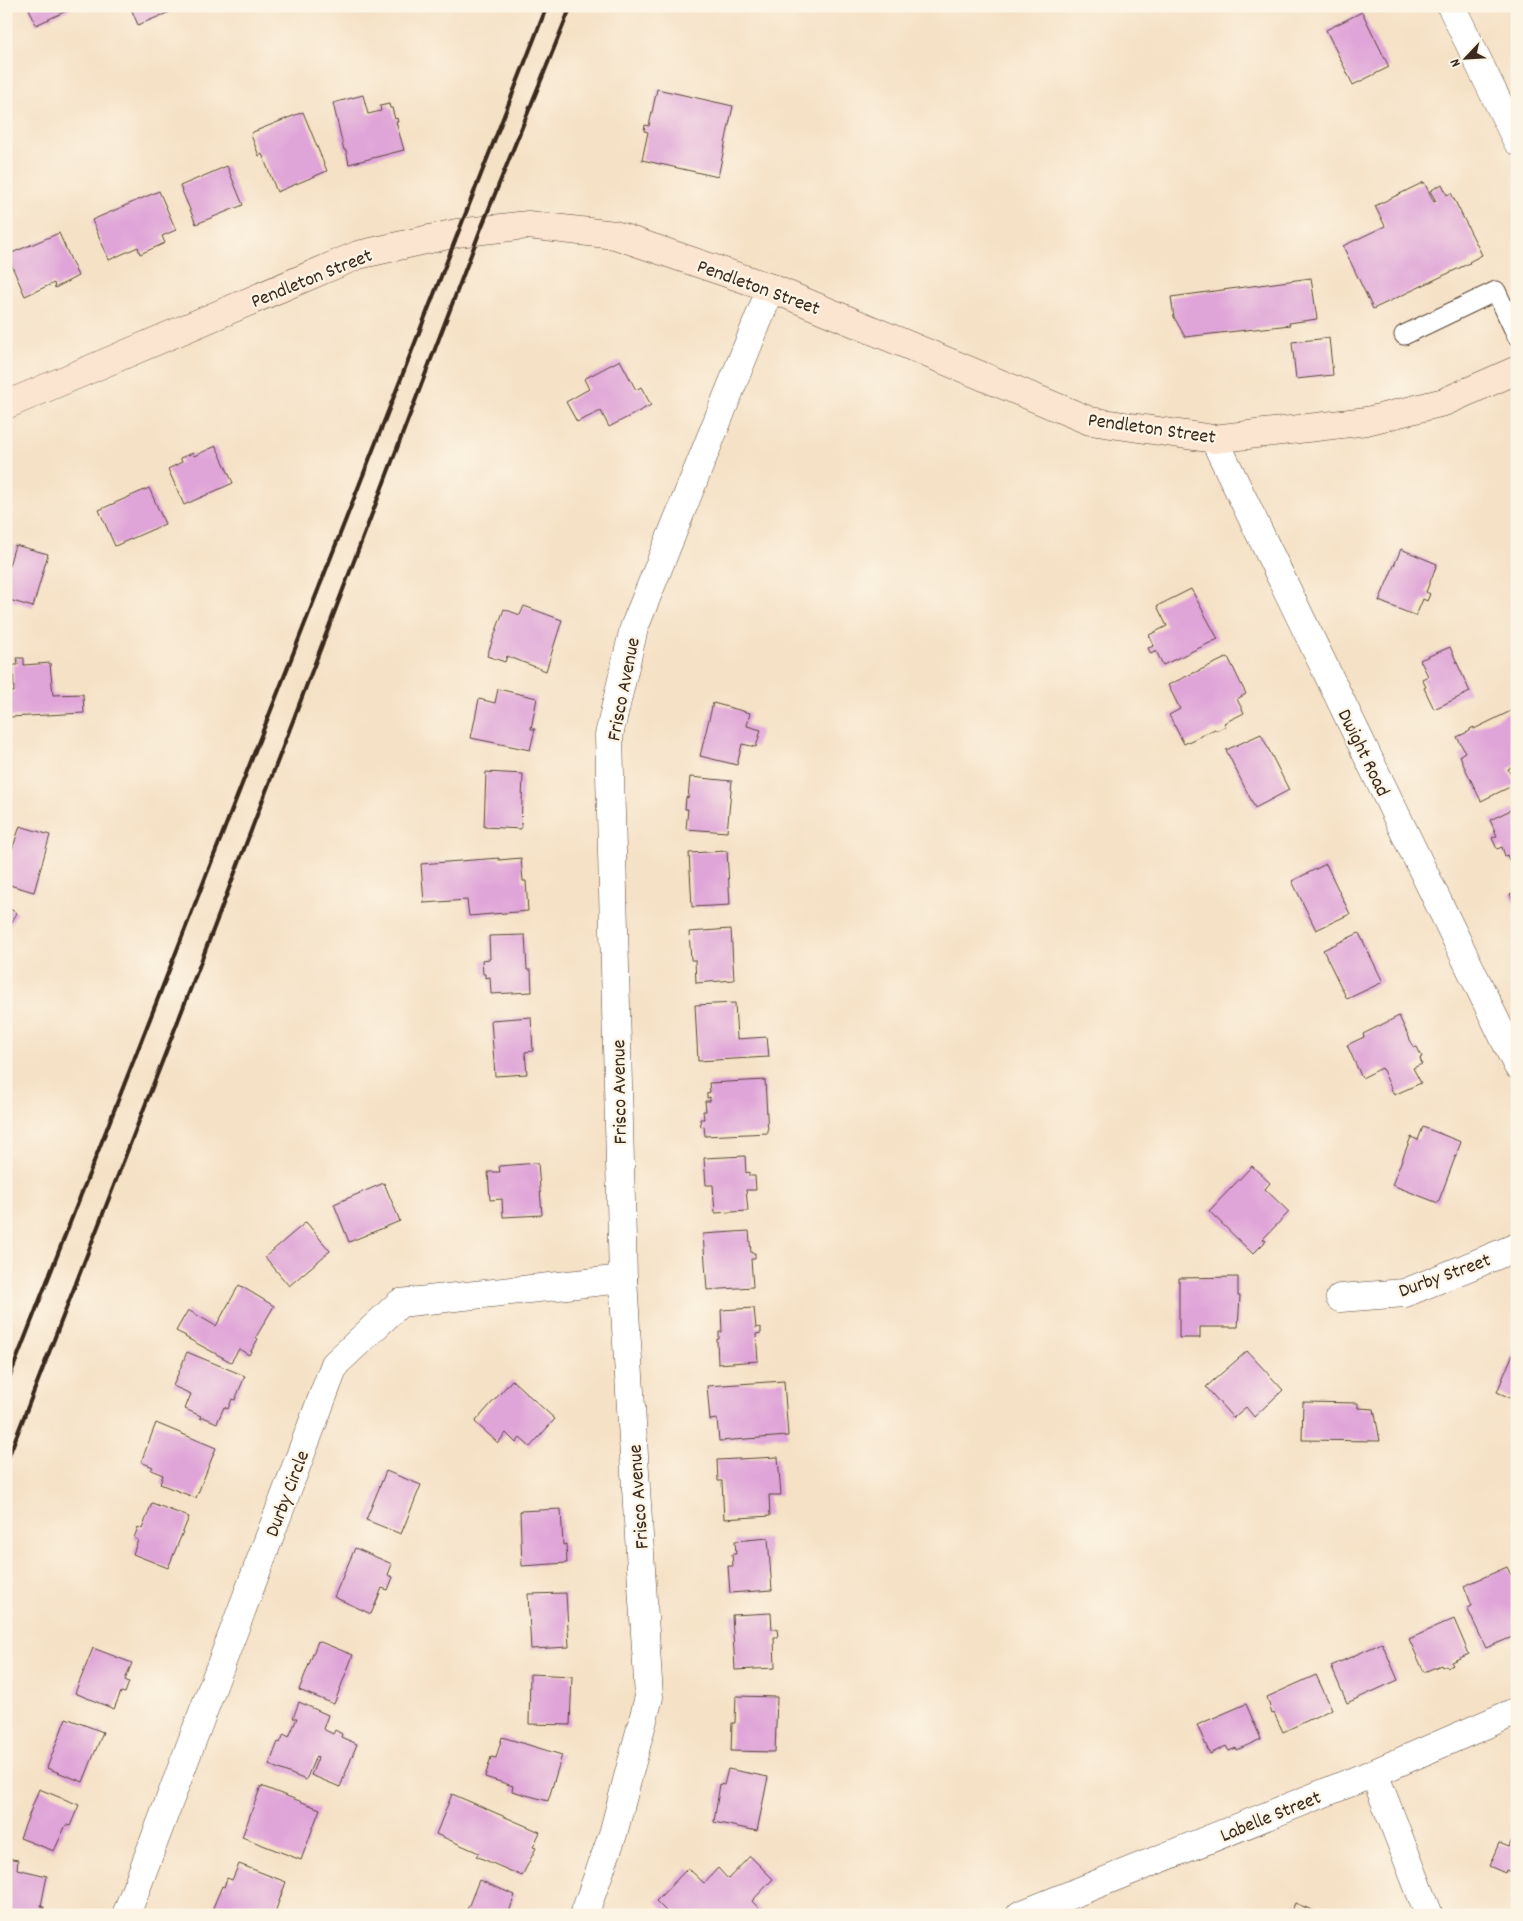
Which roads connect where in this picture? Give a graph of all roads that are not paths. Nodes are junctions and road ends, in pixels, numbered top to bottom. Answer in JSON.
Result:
{"nodes":[{"id":1,"x":1451,"y":6,"type":"edge"},
{"id":2,"x":1517,"y":141,"type":"edge"},
{"id":3,"x":771,"y":288,"type":"junction"},
{"id":4,"x":1404,"y":335,"type":"dead end"},
{"id":5,"x":1517,"y":336,"type":"edge"},
{"id":6,"x":1517,"y":370,"type":"edge"},
{"id":7,"x":6,"y":405,"type":"edge"},
{"id":8,"x":1214,"y":439,"type":"junction"},
{"id":9,"x":1517,"y":1065,"type":"edge"},
{"id":10,"x":1517,"y":1247,"type":"edge"},
{"id":11,"x":623,"y":1279,"type":"junction"},
{"id":12,"x":1340,"y":1298,"type":"dead end"},
{"id":13,"x":1517,"y":1711,"type":"edge"},
{"id":14,"x":1374,"y":1773,"type":"junction"},
{"id":15,"x":126,"y":1915,"type":"edge"},
{"id":16,"x":584,"y":1915,"type":"edge"},
{"id":17,"x":1020,"y":1915,"type":"edge"},
{"id":18,"x":1429,"y":1915,"type":"edge"}],
"edges":[{"from":1,"to":2,"type":"street"},
{"from":3,"to":7,"type":"main road","name":"Pendleton Street"},
{"from":3,"to":8,"type":"main road","name":"Pendleton Street"},
{"from":3,"to":11,"type":"street","name":"Frisco Avenue"},
{"from":4,"to":5,"type":"lane"},
{"from":6,"to":8,"type":"main road","name":"Pendleton Street"},
{"from":8,"to":9,"type":"street","name":"Dwight Road"},
{"from":10,"to":12,"type":"street","name":"Durby Street"},
{"from":11,"to":15,"type":"street","name":"Durby Circle"},
{"from":11,"to":16,"type":"street","name":"Frisco Avenue"},
{"from":13,"to":14,"type":"street","name":"Labelle Street"},
{"from":14,"to":17,"type":"street","name":"Labelle Street"},
{"from":14,"to":18,"type":"street"}]}
